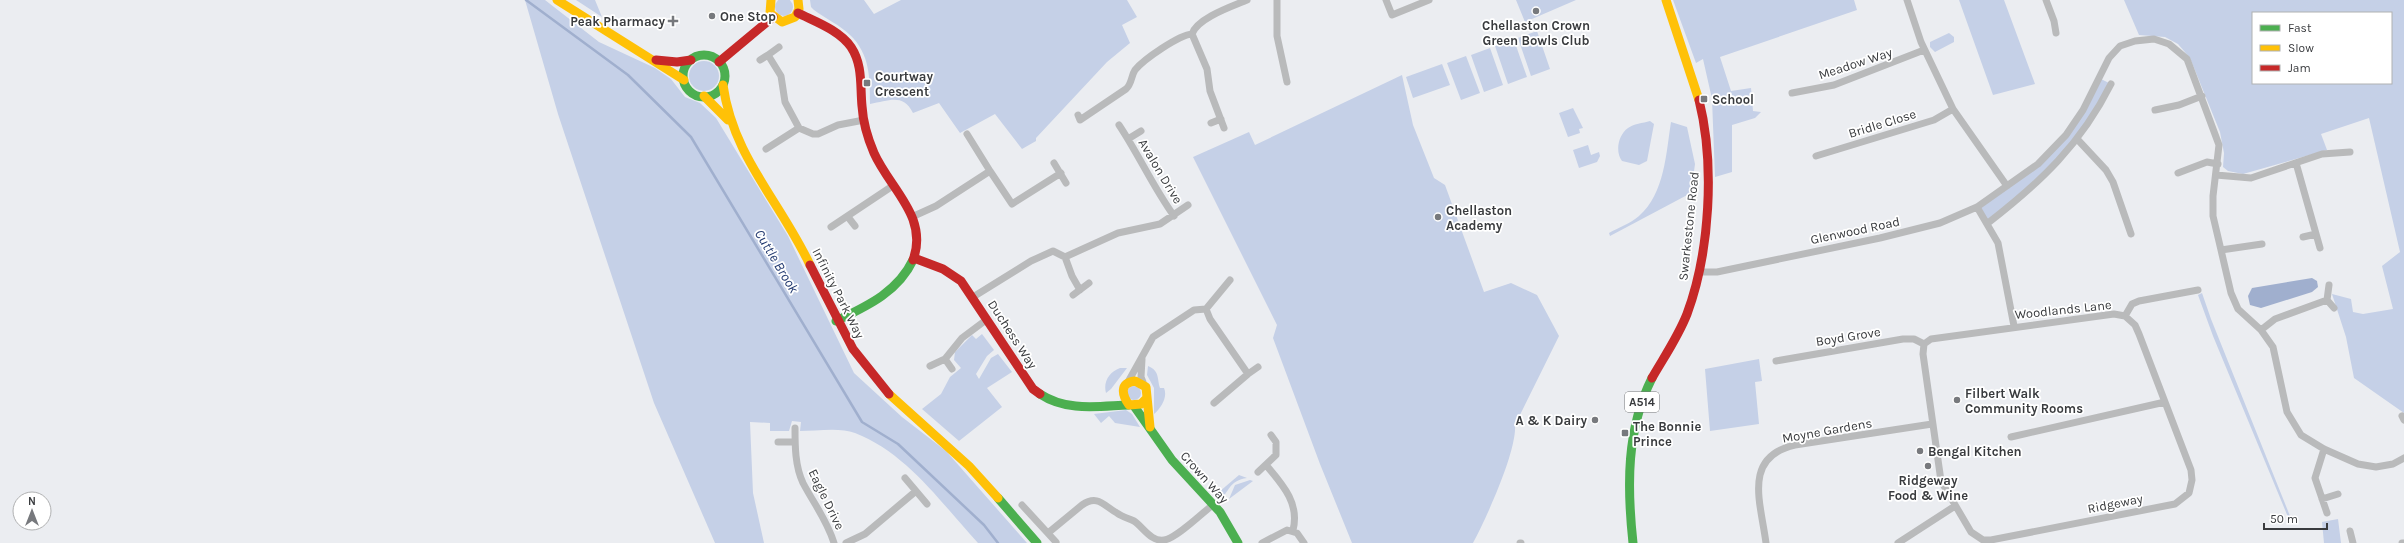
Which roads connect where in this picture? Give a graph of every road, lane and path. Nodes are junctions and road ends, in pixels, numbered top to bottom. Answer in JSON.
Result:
{"nodes":[{"id":1,"x":557,"y":0,"type":"edge"},
{"id":2,"x":771,"y":0,"type":"edge"},
{"id":3,"x":798,"y":0,"type":"edge"},
{"id":4,"x":1247,"y":0,"type":"edge"},
{"id":5,"x":1277,"y":0,"type":"edge"},
{"id":6,"x":1386,"y":0,"type":"edge"},
{"id":7,"x":1429,"y":0,"type":"edge"},
{"id":8,"x":1666,"y":0,"type":"edge"},
{"id":9,"x":1906,"y":0,"type":"edge"},
{"id":10,"x":2046,"y":0,"type":"edge"},
{"id":11,"x":798,"y":13,"type":"junction"},
{"id":12,"x":773,"y":17,"type":"junction"},
{"id":13,"x":1192,"y":34,"type":"junction"},
{"id":14,"x":2056,"y":34,"type":"dead end"},
{"id":15,"x":779,"y":47,"type":"dead end"},
{"id":16,"x":1924,"y":50,"type":"junction"},
{"id":17,"x":768,"y":54,"type":"junction"},
{"id":18,"x":654,"y":59,"type":"junction"},
{"id":19,"x":691,"y":60,"type":"junction"},
{"id":20,"x":760,"y":60,"type":"dead end"},
{"id":21,"x":719,"y":62,"type":"junction"},
{"id":22,"x":684,"y":80,"type":"junction"},
{"id":23,"x":1286,"y":82,"type":"dead end"},
{"id":24,"x":2111,"y":84,"type":"dead end"},
{"id":25,"x":723,"y":85,"type":"junction"},
{"id":26,"x":1792,"y":93,"type":"dead end"},
{"id":27,"x":704,"y":96,"type":"junction"},
{"id":28,"x":2202,"y":96,"type":"junction"},
{"id":29,"x":1954,"y":109,"type":"junction"},
{"id":30,"x":2155,"y":110,"type":"dead end"},
{"id":31,"x":1078,"y":115,"type":"dead end"},
{"id":32,"x":1221,"y":119,"type":"junction"},
{"id":33,"x":728,"y":120,"type":"junction"},
{"id":34,"x":864,"y":120,"type":"junction"},
{"id":35,"x":1212,"y":123,"type":"dead end"},
{"id":36,"x":1119,"y":125,"type":"dead end"},
{"id":37,"x":799,"y":128,"type":"junction"},
{"id":38,"x":1224,"y":128,"type":"dead end"},
{"id":39,"x":1141,"y":131,"type":"dead end"},
{"id":40,"x":967,"y":134,"type":"dead end"},
{"id":41,"x":1128,"y":139,"type":"junction"},
{"id":42,"x":2078,"y":140,"type":"junction"},
{"id":43,"x":766,"y":149,"type":"dead end"},
{"id":44,"x":2350,"y":152,"type":"dead end"},
{"id":45,"x":1816,"y":156,"type":"dead end"},
{"id":46,"x":1054,"y":163,"type":"dead end"},
{"id":47,"x":2296,"y":163,"type":"junction"},
{"id":48,"x":2218,"y":164,"type":"junction"},
{"id":49,"x":990,"y":171,"type":"junction"},
{"id":50,"x":1061,"y":173,"type":"junction"},
{"id":51,"x":2178,"y":173,"type":"dead end"},
{"id":52,"x":2216,"y":175,"type":"junction"},
{"id":53,"x":1066,"y":184,"type":"dead end"},
{"id":54,"x":894,"y":185,"type":"junction"},
{"id":55,"x":2007,"y":186,"type":"junction"},
{"id":56,"x":1188,"y":205,"type":"dead end"},
{"id":57,"x":1977,"y":207,"type":"junction"},
{"id":58,"x":914,"y":216,"type":"junction"},
{"id":59,"x":1174,"y":216,"type":"junction"},
{"id":60,"x":848,"y":217,"type":"junction"},
{"id":61,"x":1988,"y":223,"type":"junction"},
{"id":62,"x":855,"y":226,"type":"dead end"},
{"id":63,"x":831,"y":227,"type":"dead end"},
{"id":64,"x":2130,"y":234,"type":"dead end"},
{"id":65,"x":2316,"y":234,"type":"junction"},
{"id":66,"x":2303,"y":237,"type":"dead end"},
{"id":67,"x":2262,"y":244,"type":"dead end"},
{"id":68,"x":2320,"y":248,"type":"dead end"},
{"id":69,"x":2221,"y":250,"type":"junction"},
{"id":70,"x":1065,"y":256,"type":"junction"},
{"id":71,"x":914,"y":258,"type":"junction"},
{"id":72,"x":1699,"y":272,"type":"junction"},
{"id":73,"x":1230,"y":280,"type":"dead end"},
{"id":74,"x":1089,"y":283,"type":"dead end"},
{"id":75,"x":2329,"y":285,"type":"dead end"},
{"id":76,"x":1080,"y":290,"type":"junction"},
{"id":77,"x":2198,"y":290,"type":"dead end"},
{"id":78,"x":1074,"y":295,"type":"dead end"},
{"id":79,"x":973,"y":297,"type":"junction"},
{"id":80,"x":2327,"y":300,"type":"junction"},
{"id":81,"x":2334,"y":308,"type":"dead end"},
{"id":82,"x":1206,"y":309,"type":"junction"},
{"id":83,"x":2126,"y":316,"type":"junction"},
{"id":84,"x":986,"y":320,"type":"junction"},
{"id":85,"x":836,"y":321,"type":"junction"},
{"id":86,"x":2014,"y":326,"type":"junction"},
{"id":87,"x":2261,"y":330,"type":"junction"},
{"id":88,"x":1924,"y":344,"type":"junction"},
{"id":89,"x":945,"y":359,"type":"junction"},
{"id":90,"x":1142,"y":359,"type":"junction"},
{"id":91,"x":930,"y":366,"type":"dead end"},
{"id":92,"x":1258,"y":367,"type":"dead end"},
{"id":93,"x":1784,"y":368,"type":"dead end"},
{"id":94,"x":952,"y":369,"type":"dead end"},
{"id":95,"x":1248,"y":374,"type":"junction"},
{"id":96,"x":1128,"y":382,"type":"junction"},
{"id":97,"x":1143,"y":382,"type":"junction"},
{"id":98,"x":1122,"y":393,"type":"junction"},
{"id":99,"x":1147,"y":398,"type":"junction"},
{"id":100,"x":2165,"y":402,"type":"junction"},
{"id":101,"x":1214,"y":403,"type":"dead end"},
{"id":102,"x":1131,"y":405,"type":"junction"},
{"id":103,"x":1096,"y":406,"type":"junction"},
{"id":104,"x":1932,"y":424,"type":"junction"},
{"id":105,"x":795,"y":428,"type":"dead end"},
{"id":106,"x":1150,"y":430,"type":"junction"},
{"id":107,"x":1271,"y":435,"type":"dead end"},
{"id":108,"x":2011,"y":437,"type":"dead end"},
{"id":109,"x":778,"y":442,"type":"dead end"},
{"id":110,"x":795,"y":442,"type":"junction"},
{"id":111,"x":2324,"y":449,"type":"junction"},
{"id":112,"x":2404,"y":458,"type":"edge"},
{"id":113,"x":1266,"y":465,"type":"junction"},
{"id":114,"x":1258,"y":472,"type":"dead end"},
{"id":115,"x":905,"y":478,"type":"dead end"},
{"id":116,"x":916,"y":491,"type":"junction"},
{"id":117,"x":2338,"y":494,"type":"dead end"},
{"id":118,"x":2322,"y":499,"type":"junction"},
{"id":119,"x":927,"y":504,"type":"dead end"},
{"id":120,"x":1214,"y":504,"type":"junction"},
{"id":121,"x":1022,"y":505,"type":"dead end"},
{"id":122,"x":1955,"y":506,"type":"junction"},
{"id":123,"x":2327,"y":514,"type":"dead end"},
{"id":124,"x":1293,"y":530,"type":"junction"},
{"id":125,"x":2350,"y":531,"type":"dead end"},
{"id":126,"x":1048,"y":533,"type":"junction"},
{"id":127,"x":1153,"y":541,"type":"edge"},
{"id":128,"x":1056,"y":542,"type":"dead end"},
{"id":129,"x":834,"y":543,"type":"edge"},
{"id":130,"x":846,"y":543,"type":"edge"},
{"id":131,"x":1038,"y":543,"type":"edge"},
{"id":132,"x":1238,"y":543,"type":"edge"},
{"id":133,"x":1262,"y":543,"type":"edge"},
{"id":134,"x":1304,"y":543,"type":"edge"},
{"id":135,"x":1633,"y":543,"type":"edge"},
{"id":136,"x":1766,"y":543,"type":"edge"},
{"id":137,"x":1898,"y":543,"type":"edge"},
{"id":138,"x":2353,"y":543,"type":"edge"}],
"edges":[{"from":1,"to":18,"type":"street"},
{"from":2,"to":12,"type":"street"},
{"from":3,"to":11,"type":"street"},
{"from":4,"to":13,"type":"street"},
{"from":5,"to":23,"type":"street"},
{"from":6,"to":7,"type":"street"},
{"from":8,"to":72,"type":"street","name":"Swarkestone Road","number":"A514"},
{"from":9,"to":16,"type":"street"},
{"from":10,"to":14,"type":"street"},
{"from":11,"to":12,"type":"street"},
{"from":11,"to":34,"type":"street"},
{"from":12,"to":21,"type":"street"},
{"from":13,"to":31,"type":"street"},
{"from":13,"to":32,"type":"street"},
{"from":15,"to":17,"type":"street"},
{"from":16,"to":26,"type":"street","name":"Meadow Way"},
{"from":16,"to":29,"type":"street"},
{"from":17,"to":20,"type":"street"},
{"from":17,"to":37,"type":"street"},
{"from":18,"to":19,"type":"street"},
{"from":18,"to":22,"type":"street"},
{"from":19,"to":21,"type":"street"},
{"from":19,"to":22,"type":"street"},
{"from":21,"to":25,"type":"street"},
{"from":22,"to":27,"type":"street"},
{"from":24,"to":42,"type":"street"},
{"from":25,"to":27,"type":"street"},
{"from":25,"to":33,"type":"street","name":"Infinity Park Way"},
{"from":27,"to":33,"type":"street","name":"Infinity Park Way"},
{"from":28,"to":30,"type":"street"},
{"from":28,"to":48,"type":"street","name":"Glenwood Road"},
{"from":28,"to":55,"type":"street","name":"Glenwood Road"},
{"from":29,"to":45,"type":"street","name":"Bridle Close"},
{"from":29,"to":55,"type":"street"},
{"from":32,"to":35,"type":"street"},
{"from":32,"to":38,"type":"street"},
{"from":33,"to":85,"type":"street","name":"Infinity Park Way"},
{"from":34,"to":37,"type":"street"},
{"from":34,"to":54,"type":"street"},
{"from":36,"to":41,"type":"street","name":"Avalon Drive"},
{"from":37,"to":43,"type":"street"},
{"from":39,"to":41,"type":"street","name":"Avalon Drive"},
{"from":40,"to":49,"type":"street"},
{"from":41,"to":59,"type":"street","name":"Avalon Drive"},
{"from":42,"to":61,"type":"street"},
{"from":42,"to":64,"type":"street"},
{"from":44,"to":47,"type":"street"},
{"from":46,"to":50,"type":"street"},
{"from":47,"to":52,"type":"street"},
{"from":47,"to":65,"type":"street"},
{"from":48,"to":51,"type":"street"},
{"from":48,"to":52,"type":"street","name":"Glenwood Road"},
{"from":49,"to":50,"type":"street"},
{"from":49,"to":58,"type":"street"},
{"from":50,"to":53,"type":"street"},
{"from":52,"to":69,"type":"street","name":"Glenwood Road"},
{"from":54,"to":58,"type":"street"},
{"from":54,"to":60,"type":"street"},
{"from":55,"to":57,"type":"street","name":"Glenwood Road"},
{"from":56,"to":59,"type":"street","name":"Avalon Drive"},
{"from":57,"to":61,"type":"street"},
{"from":57,"to":72,"type":"street","name":"Glenwood Road"},
{"from":58,"to":71,"type":"street"},
{"from":59,"to":70,"type":"street","name":"Avalon Drive"},
{"from":60,"to":62,"type":"street"},
{"from":60,"to":63,"type":"street"},
{"from":61,"to":86,"type":"street"},
{"from":65,"to":66,"type":"street"},
{"from":65,"to":68,"type":"street"},
{"from":67,"to":69,"type":"street"},
{"from":69,"to":87,"type":"street","name":"Glenwood Road"},
{"from":70,"to":76,"type":"street"},
{"from":70,"to":79,"type":"street"},
{"from":71,"to":79,"type":"street","name":"Duchess Way"},
{"from":71,"to":85,"type":"street"},
{"from":72,"to":135,"type":"street","name":"Swarkestone Road","number":"A514"},
{"from":73,"to":82,"type":"street"},
{"from":74,"to":76,"type":"street"},
{"from":75,"to":80,"type":"street"},
{"from":76,"to":78,"type":"street"},
{"from":77,"to":83,"type":"street","name":"Woodlands Lane"},
{"from":79,"to":84,"type":"street","name":"Duchess Way"},
{"from":80,"to":81,"type":"street"},
{"from":80,"to":87,"type":"street"},
{"from":82,"to":90,"type":"street"},
{"from":82,"to":95,"type":"street"},
{"from":83,"to":86,"type":"street","name":"Woodlands Lane"},
{"from":83,"to":100,"type":"street","name":"Ridgeway"},
{"from":84,"to":89,"type":"street"},
{"from":84,"to":103,"type":"street","name":"Duchess Way"},
{"from":85,"to":131,"type":"street","name":"Infinity Park Way"},
{"from":86,"to":88,"type":"street","name":"Woodlands Lane"},
{"from":87,"to":111,"type":"street","name":"Glenwood Road"},
{"from":88,"to":93,"type":"street","name":"Boyd Grove"},
{"from":88,"to":104,"type":"street","name":"Ridgeway"},
{"from":89,"to":91,"type":"street"},
{"from":89,"to":94,"type":"street"},
{"from":90,"to":96,"type":"street"},
{"from":90,"to":97,"type":"street"},
{"from":92,"to":95,"type":"street"},
{"from":95,"to":101,"type":"street"},
{"from":96,"to":97,"type":"street"},
{"from":96,"to":98,"type":"street"},
{"from":97,"to":99,"type":"street"},
{"from":98,"to":102,"type":"street","name":"Crown Way"},
{"from":98,"to":103,"type":"street","name":"Duchess Way"},
{"from":99,"to":102,"type":"street"},
{"from":99,"to":106,"type":"street"},
{"from":100,"to":108,"type":"street"},
{"from":100,"to":122,"type":"street","name":"Ridgeway"},
{"from":102,"to":103,"type":"street","name":"Duchess Way"},
{"from":102,"to":106,"type":"street","name":"Crown Way"},
{"from":104,"to":122,"type":"street","name":"Ridgeway"},
{"from":104,"to":136,"type":"street","name":"Moyne Gardens"},
{"from":105,"to":110,"type":"street","name":"Eagle Drive"},
{"from":106,"to":120,"type":"street","name":"Crown Way"},
{"from":107,"to":113,"type":"street"},
{"from":109,"to":110,"type":"street"},
{"from":110,"to":129,"type":"street","name":"Eagle Drive"},
{"from":111,"to":112,"type":"street","name":"Glenwood Road"},
{"from":111,"to":118,"type":"street"},
{"from":113,"to":114,"type":"street"},
{"from":113,"to":124,"type":"street"},
{"from":115,"to":116,"type":"street"},
{"from":116,"to":119,"type":"street"},
{"from":116,"to":130,"type":"street"},
{"from":117,"to":118,"type":"street"},
{"from":118,"to":123,"type":"street"},
{"from":120,"to":127,"type":"street"},
{"from":120,"to":132,"type":"street","name":"Crown Way"},
{"from":121,"to":126,"type":"street"},
{"from":122,"to":137,"type":"street"},
{"from":124,"to":133,"type":"street"},
{"from":124,"to":134,"type":"street"},
{"from":125,"to":138,"type":"street"},
{"from":126,"to":127,"type":"street"},
{"from":126,"to":128,"type":"street"}]}
